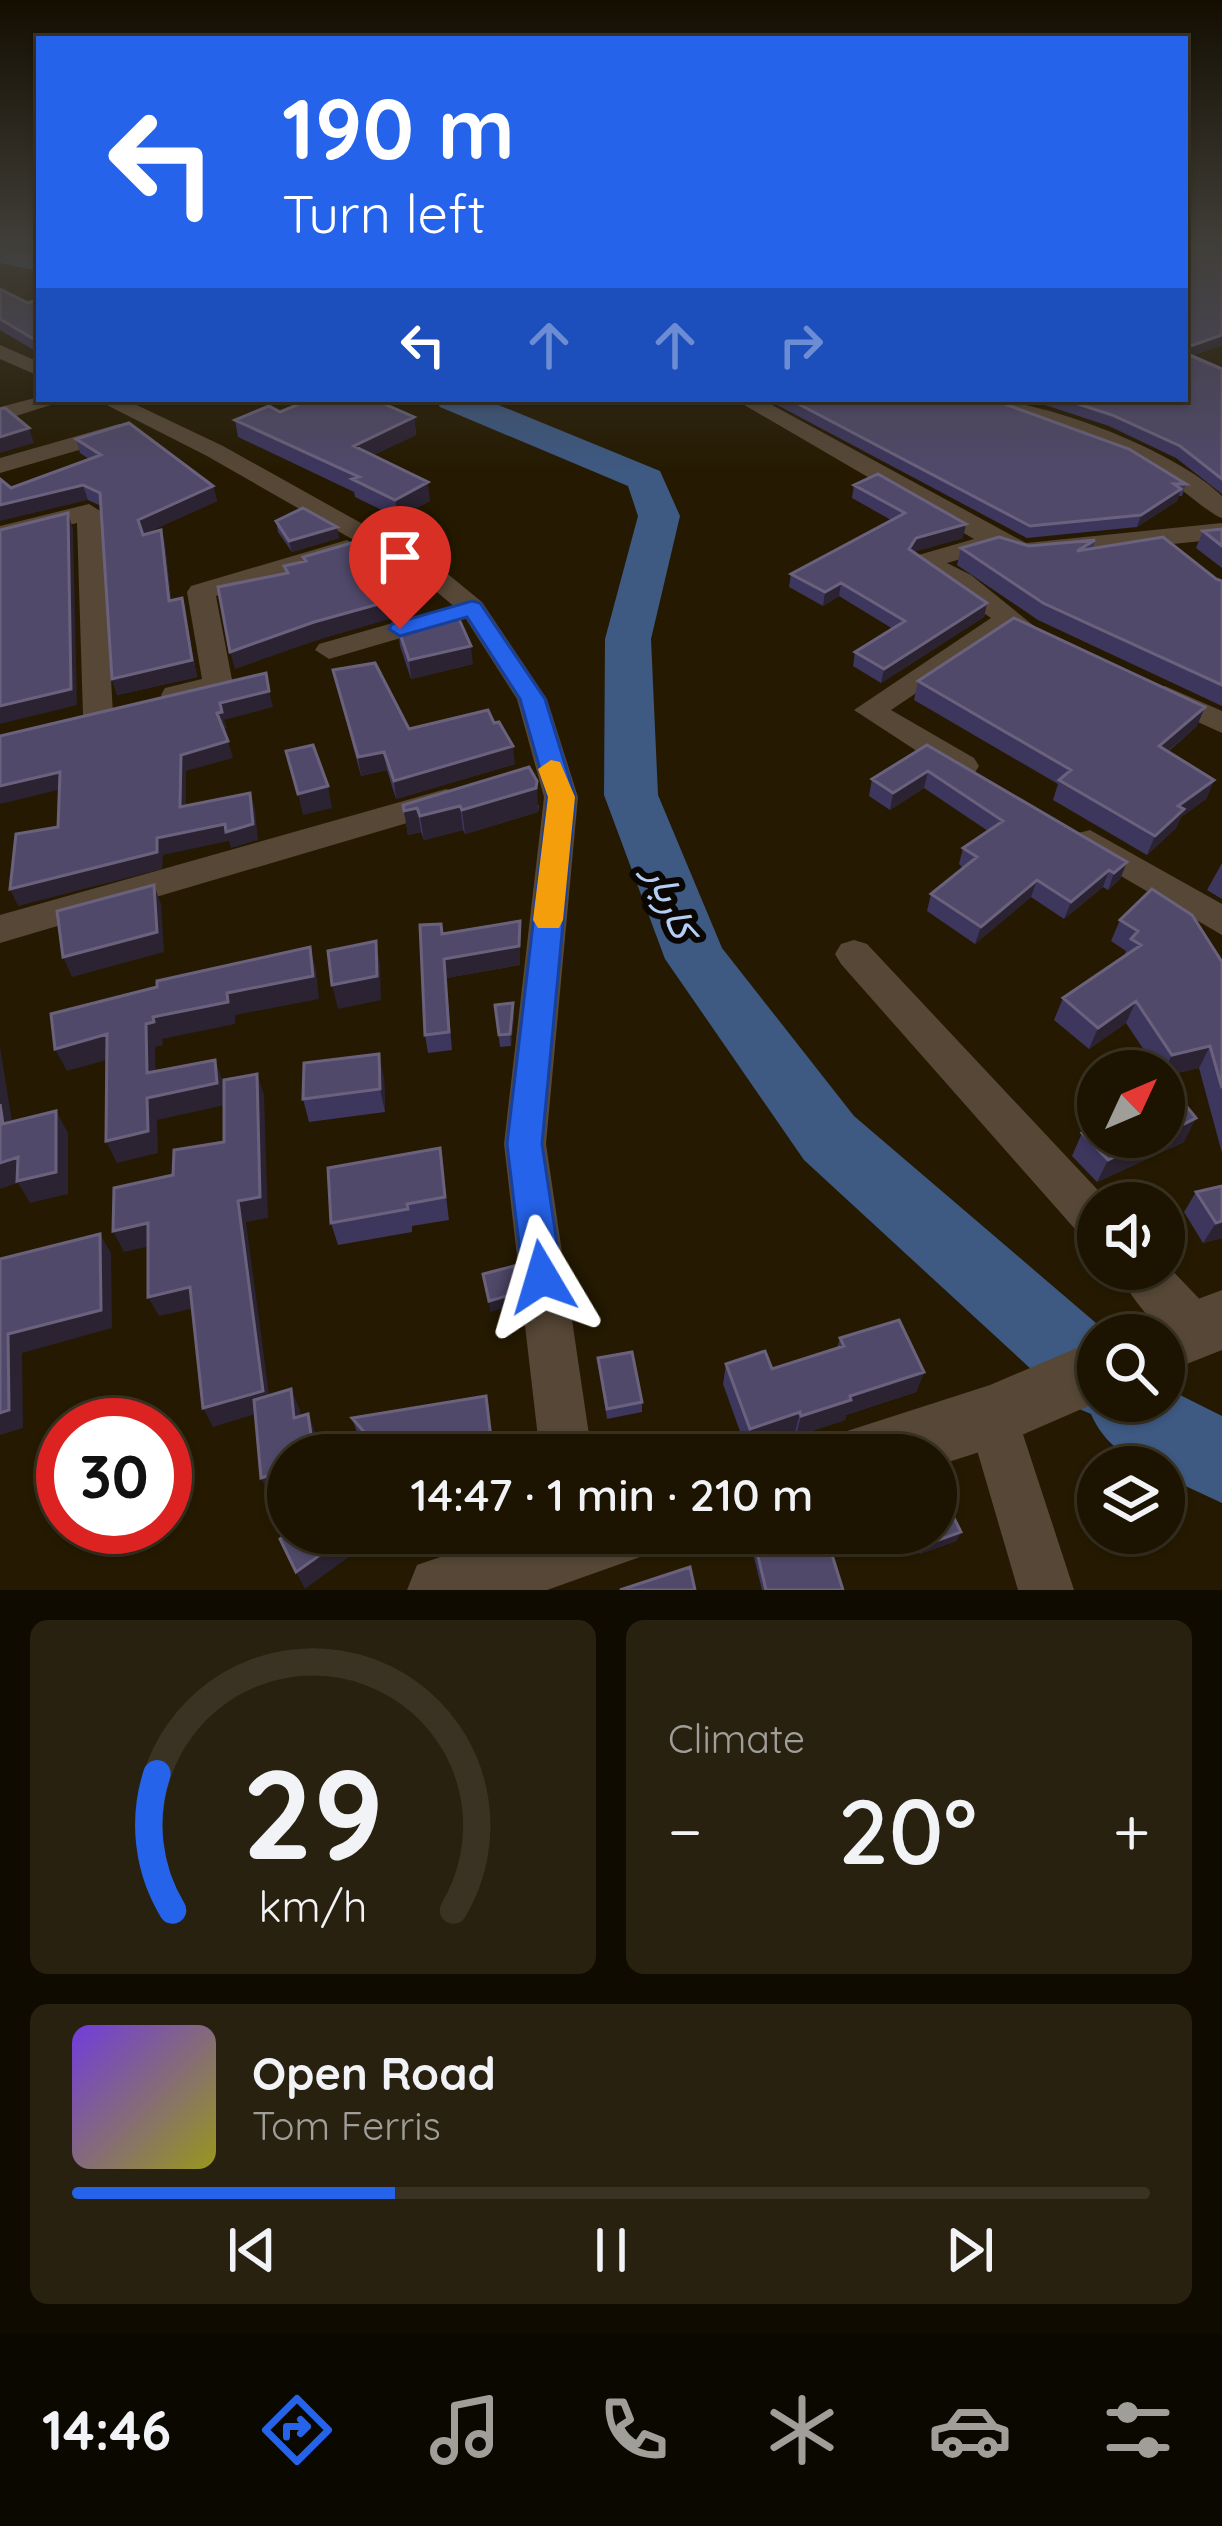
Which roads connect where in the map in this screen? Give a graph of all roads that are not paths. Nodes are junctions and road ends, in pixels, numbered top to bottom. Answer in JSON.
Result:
{"nodes":[{"id":1,"x":47,"y":402,"type":"edge"},
{"id":2,"x":113,"y":402,"type":"edge"},
{"id":3,"x":750,"y":402,"type":"edge"},
{"id":4,"x":997,"y":402,"type":"edge"},
{"id":5,"x":0,"y":414,"type":"edge"},
{"id":6,"x":153,"y":419,"type":"junction"},
{"id":7,"x":0,"y":466,"type":"edge"},
{"id":8,"x":1222,"y":510,"type":"edge"},
{"id":9,"x":1222,"y":531,"type":"edge"},
{"id":10,"x":0,"y":534,"type":"edge"},
{"id":11,"x":1157,"y":535,"type":"junction"},
{"id":12,"x":375,"y":540,"type":"junction"},
{"id":13,"x":997,"y":542,"type":"junction"},
{"id":14,"x":1190,"y":561,"type":"edge"},
{"id":15,"x":472,"y":608,"type":"junction"},
{"id":16,"x":1007,"y":620,"type":"junction"},
{"id":17,"x":1045,"y":639,"type":"edge"},
{"id":18,"x":328,"y":650,"type":"dead end"},
{"id":19,"x":1143,"y":685,"type":"edge"},
{"id":20,"x":1222,"y":723,"type":"edge"},
{"id":21,"x":987,"y":781,"type":"edge"},
{"id":22,"x":483,"y":789,"type":"edge"},
{"id":23,"x":1065,"y":827,"type":"edge"},
{"id":24,"x":1222,"y":921,"type":"edge"},
{"id":25,"x":0,"y":929,"type":"edge"},
{"id":26,"x":854,"y":954,"type":"dead end"},
{"id":27,"x":1077,"y":1199,"type":"edge"},
{"id":28,"x":1159,"y":1290,"type":"edge"},
{"id":29,"x":1194,"y":1330,"type":"edge"},
{"id":30,"x":1077,"y":1379,"type":"edge"},
{"id":31,"x":1002,"y":1412,"type":"junction"},
{"id":32,"x":563,"y":1434,"type":"edge"},
{"id":33,"x":933,"y":1434,"type":"edge"},
{"id":34,"x":543,"y":1554,"type":"edge"},
{"id":35,"x":442,"y":1590,"type":"edge"},
{"id":36,"x":1046,"y":1590,"type":"edge"}],
"edges":[{"from":1,"to":5,"type":"street"},
{"from":2,"to":6,"type":"street"},
{"from":3,"to":13,"type":"street"},
{"from":4,"to":8,"type":"street"},
{"from":6,"to":7,"type":"street"},
{"from":6,"to":12,"type":"street"},
{"from":9,"to":11,"type":"street"},
{"from":10,"to":12,"type":"street"},
{"from":11,"to":13,"type":"street"},
{"from":11,"to":14,"type":"street"},
{"from":12,"to":15,"type":"street"},
{"from":13,"to":16,"type":"street"},
{"from":15,"to":18,"type":"street"},
{"from":15,"to":32,"type":"street"},
{"from":16,"to":17,"type":"street"},
{"from":16,"to":21,"type":"street"},
{"from":19,"to":20,"type":"street"},
{"from":22,"to":25,"type":"street"},
{"from":23,"to":24,"type":"street"},
{"from":26,"to":27,"type":"street"},
{"from":28,"to":29,"type":"street"},
{"from":30,"to":31,"type":"street"},
{"from":31,"to":33,"type":"street"},
{"from":31,"to":36,"type":"street"},
{"from":34,"to":35,"type":"street"}]}
